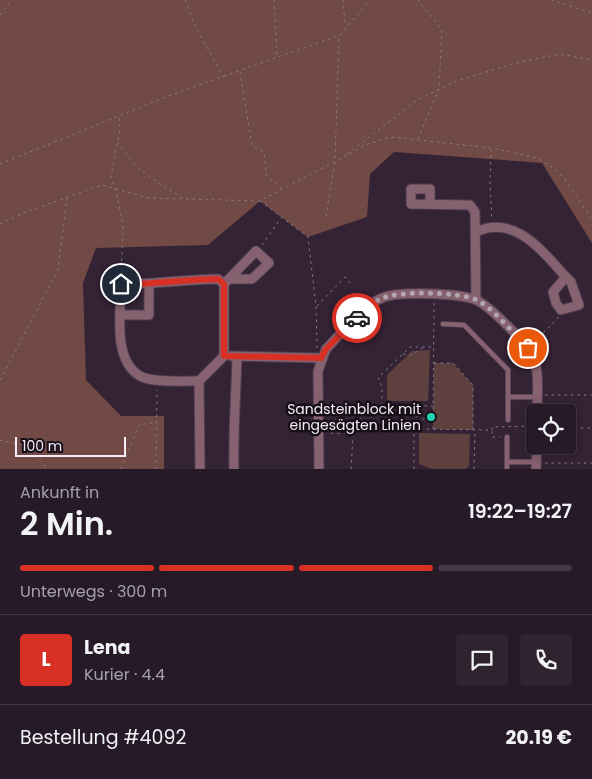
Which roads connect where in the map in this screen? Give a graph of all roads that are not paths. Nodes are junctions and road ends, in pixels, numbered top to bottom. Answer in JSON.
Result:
{"nodes":[{"id":1,"x":430,"y":204,"type":"dead end"},
{"id":2,"x":476,"y":232,"type":"junction"},
{"id":3,"x":566,"y":277,"type":"junction"},
{"id":4,"x":227,"y":281,"type":"junction"},
{"id":5,"x":149,"y":285,"type":"junction"},
{"id":6,"x":476,"y":300,"type":"junction"},
{"id":7,"x":121,"y":316,"type":"junction"},
{"id":8,"x":442,"y":324,"type":"dead end"},
{"id":9,"x":224,"y":356,"type":"junction"},
{"id":10,"x":237,"y":357,"type":"junction"},
{"id":11,"x":321,"y":358,"type":"junction"},
{"id":12,"x":199,"y":381,"type":"junction"},
{"id":13,"x":537,"y":396,"type":"junction"},
{"id":14,"x":508,"y":397,"type":"junction"},
{"id":15,"x":537,"y":404,"type":"edge"},
{"id":16,"x":508,"y":420,"type":"dead end"},
{"id":17,"x":507,"y":437,"type":"road end"},
{"id":18,"x":507,"y":462,"type":"junction"},
{"id":19,"x":536,"y":466,"type":"edge"},
{"id":20,"x":200,"y":469,"type":"edge"},
{"id":21,"x":234,"y":469,"type":"edge"},
{"id":22,"x":319,"y":469,"type":"edge"},
{"id":23,"x":507,"y":469,"type":"edge"}],
"edges":[{"from":1,"to":2,"type":"street"},
{"from":2,"to":3,"type":"street"},
{"from":2,"to":6,"type":"street"},
{"from":3,"to":3,"type":"street"},
{"from":4,"to":4,"type":"street"},
{"from":4,"to":5,"type":"street"},
{"from":4,"to":9,"type":"street"},
{"from":5,"to":7,"type":"street"},
{"from":5,"to":7,"type":"street"},
{"from":6,"to":11,"type":"street"},
{"from":6,"to":13,"type":"street"},
{"from":7,"to":12,"type":"street"},
{"from":8,"to":14,"type":"lane"},
{"from":9,"to":10,"type":"street"},
{"from":9,"to":12,"type":"street"},
{"from":10,"to":11,"type":"street"},
{"from":10,"to":21,"type":"street"},
{"from":11,"to":22,"type":"street"},
{"from":12,"to":20,"type":"street"},
{"from":13,"to":14,"type":"lane"},
{"from":13,"to":15,"type":"street"},
{"from":14,"to":16,"type":"lane"},
{"from":17,"to":18,"type":"lane"},
{"from":18,"to":19,"type":"lane"},
{"from":18,"to":23,"type":"lane"}]}
